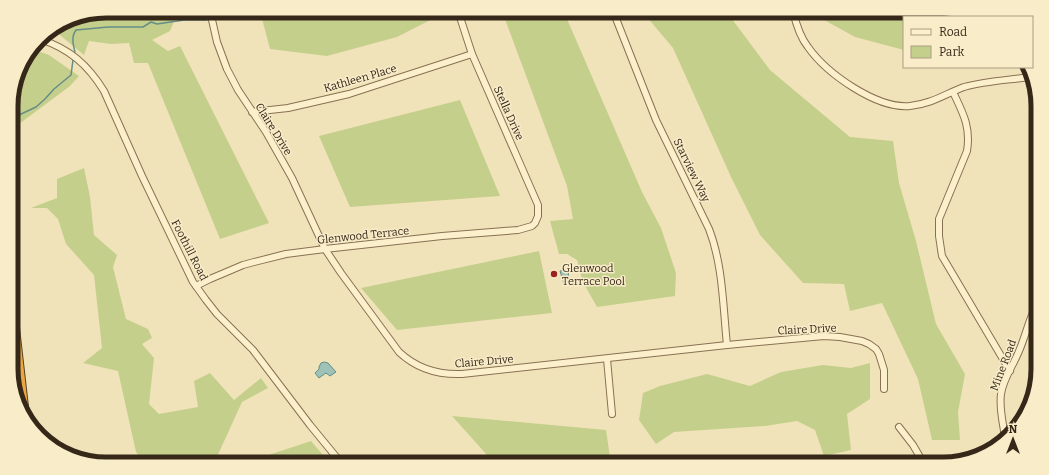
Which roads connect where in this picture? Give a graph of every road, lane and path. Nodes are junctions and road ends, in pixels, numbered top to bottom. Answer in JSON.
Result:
{"nodes":[{"id":1,"x":212,"y":18,"type":"edge"},
{"id":2,"x":460,"y":18,"type":"edge"},
{"id":3,"x":616,"y":18,"type":"edge"},
{"id":4,"x":795,"y":18,"type":"edge"},
{"id":5,"x":46,"y":42,"type":"edge"},
{"id":6,"x":472,"y":54,"type":"junction"},
{"id":7,"x":1026,"y":78,"type":"edge"},
{"id":8,"x":953,"y":92,"type":"junction"},
{"id":9,"x":252,"y":112,"type":"junction"},
{"id":10,"x":535,"y":223,"type":"joint"},
{"id":11,"x":325,"y":249,"type":"junction"},
{"id":12,"x":196,"y":286,"type":"junction"},
{"id":13,"x":1031,"y":317,"type":"edge"},
{"id":14,"x":727,"y":345,"type":"junction"},
{"id":15,"x":607,"y":358,"type":"junction"},
{"id":16,"x":18,"y":359,"type":"edge"},
{"id":17,"x":1010,"y":371,"type":"junction"},
{"id":18,"x":884,"y":389,"type":"dead end"},
{"id":19,"x":22,"y":395,"type":"edge"},
{"id":20,"x":612,"y":414,"type":"dead end"},
{"id":21,"x":1002,"y":419,"type":"edge"},
{"id":22,"x":899,"y":427,"type":"dead end"},
{"id":23,"x":336,"y":457,"type":"edge"},
{"id":24,"x":920,"y":457,"type":"edge"}],
"edges":[{"from":1,"to":9,"type":"street","name":"Claire Drive"},
{"from":2,"to":6,"type":"street","name":"Stella Drive"},
{"from":3,"to":14,"type":"street","name":"Starview Way"},
{"from":4,"to":8,"type":"street"},
{"from":5,"to":12,"type":"street","name":"Foothill Road"},
{"from":6,"to":9,"type":"street","name":"Kathleen Place"},
{"from":6,"to":10,"type":"street","name":"Stella Drive"},
{"from":7,"to":8,"type":"street"},
{"from":8,"to":17,"type":"street"},
{"from":9,"to":11,"type":"street","name":"Claire Drive"},
{"from":10,"to":11,"type":"street","name":"Glenwood Terrace"},
{"from":11,"to":12,"type":"street","name":"Glenwood Terrace"},
{"from":11,"to":15,"type":"street","name":"Claire Drive"},
{"from":12,"to":23,"type":"street","name":"Foothill Road"},
{"from":13,"to":17,"type":"street","name":"Mine Road"},
{"from":14,"to":15,"type":"street","name":"Claire Drive"},
{"from":14,"to":18,"type":"street","name":"Claire Drive"},
{"from":15,"to":20,"type":"street"},
{"from":16,"to":19,"type":"highway"},
{"from":17,"to":21,"type":"street","name":"Mine Road"},
{"from":22,"to":24,"type":"street"}]}
